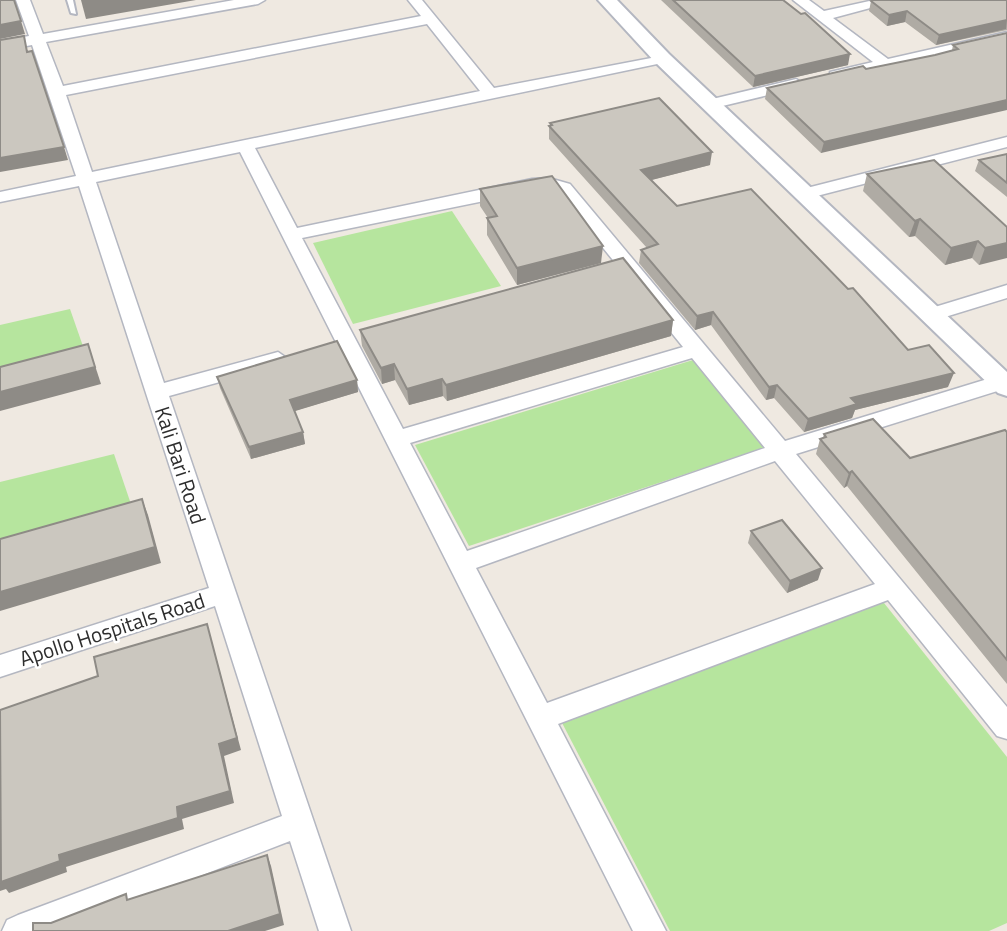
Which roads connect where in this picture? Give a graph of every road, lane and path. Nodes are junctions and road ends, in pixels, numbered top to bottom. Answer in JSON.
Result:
{"nodes":[{"id":1,"x":23,"y":0,"type":"edge"},
{"id":2,"x":70,"y":0,"type":"edge"},
{"id":3,"x":257,"y":0,"type":"edge"},
{"id":4,"x":415,"y":0,"type":"edge"},
{"id":5,"x":607,"y":0,"type":"edge"},
{"id":6,"x":800,"y":0,"type":"edge"},
{"id":7,"x":893,"y":0,"type":"edge"},
{"id":8,"x":74,"y":13,"type":"dead end"},
{"id":9,"x":821,"y":16,"type":"junction"},
{"id":10,"x":430,"y":19,"type":"junction"},
{"id":11,"x":1007,"y":36,"type":"edge"},
{"id":12,"x":39,"y":39,"type":"junction"},
{"id":13,"x":0,"y":46,"type":"edge"},
{"id":14,"x":662,"y":58,"type":"junction"},
{"id":15,"x":885,"y":64,"type":"junction"},
{"id":16,"x":57,"y":92,"type":"junction"},
{"id":17,"x":490,"y":94,"type":"junction"},
{"id":18,"x":710,"y":104,"type":"junction"},
{"id":19,"x":1007,"y":142,"type":"edge"},
{"id":20,"x":245,"y":145,"type":"junction"},
{"id":21,"x":86,"y":179,"type":"junction"},
{"id":22,"x":805,"y":194,"type":"junction"},
{"id":23,"x":0,"y":197,"type":"edge"},
{"id":24,"x":291,"y":235,"type":"junction"},
{"id":25,"x":627,"y":264,"type":"junction"},
{"id":26,"x":600,"y":271,"type":"edge"},
{"id":27,"x":1007,"y":292,"type":"edge"},
{"id":28,"x":932,"y":315,"type":"junction"},
{"id":29,"x":353,"y":339,"type":"junction"},
{"id":30,"x":321,"y":348,"type":"edge"},
{"id":31,"x":697,"y":350,"type":"junction"},
{"id":32,"x":296,"y":355,"type":"edge"},
{"id":33,"x":1004,"y":384,"type":"edge"},
{"id":34,"x":157,"y":393,"type":"junction"},
{"id":35,"x":396,"y":439,"type":"junction"},
{"id":36,"x":780,"y":451,"type":"junction"},
{"id":37,"x":461,"y":564,"type":"junction"},
{"id":38,"x":893,"y":588,"type":"junction"},
{"id":39,"x":223,"y":593,"type":"junction"},
{"id":40,"x":0,"y":666,"type":"edge"},
{"id":41,"x":540,"y":718,"type":"junction"},
{"id":42,"x":1007,"y":727,"type":"edge"},
{"id":43,"x":300,"y":823,"type":"junction"},
{"id":44,"x":18,"y":931,"type":"edge"},
{"id":45,"x":335,"y":931,"type":"edge"},
{"id":46,"x":650,"y":931,"type":"edge"}],
"edges":[{"from":1,"to":12,"type":"street","name":"Kali Bari Road"},
{"from":2,"to":8,"type":"lane"},
{"from":3,"to":12,"type":"street"},
{"from":4,"to":10,"type":"street"},
{"from":5,"to":14,"type":"street"},
{"from":6,"to":9,"type":"street"},
{"from":7,"to":9,"type":"street"},
{"from":9,"to":15,"type":"street"},
{"from":10,"to":16,"type":"street"},
{"from":10,"to":17,"type":"street"},
{"from":11,"to":15,"type":"street"},
{"from":12,"to":13,"type":"street"},
{"from":12,"to":16,"type":"street","name":"Kali Bari Road"},
{"from":14,"to":17,"type":"street"},
{"from":14,"to":18,"type":"street"},
{"from":15,"to":18,"type":"street"},
{"from":16,"to":21,"type":"street","name":"Kali Bari Road"},
{"from":17,"to":20,"type":"street"},
{"from":18,"to":22,"type":"street"},
{"from":19,"to":22,"type":"street"},
{"from":20,"to":21,"type":"street"},
{"from":20,"to":24,"type":"street"},
{"from":21,"to":23,"type":"street"},
{"from":21,"to":34,"type":"street","name":"Kali Bari Road"},
{"from":22,"to":28,"type":"street"},
{"from":24,"to":25,"type":"street"},
{"from":24,"to":29,"type":"street"},
{"from":25,"to":26,"type":"street"},
{"from":25,"to":31,"type":"street"},
{"from":27,"to":28,"type":"street"},
{"from":28,"to":33,"type":"street"},
{"from":29,"to":30,"type":"street"},
{"from":29,"to":35,"type":"street"},
{"from":31,"to":35,"type":"street"},
{"from":31,"to":36,"type":"street"},
{"from":32,"to":34,"type":"street"},
{"from":33,"to":36,"type":"street"},
{"from":34,"to":39,"type":"street","name":"Kali Bari Road"},
{"from":35,"to":37,"type":"street"},
{"from":36,"to":37,"type":"street"},
{"from":36,"to":38,"type":"street"},
{"from":37,"to":41,"type":"street"},
{"from":38,"to":41,"type":"street"},
{"from":38,"to":42,"type":"street"},
{"from":39,"to":40,"type":"street","name":"Apollo Hospitals Road"},
{"from":39,"to":43,"type":"street","name":"Kali Bari Road"},
{"from":41,"to":46,"type":"street"},
{"from":43,"to":44,"type":"street"},
{"from":43,"to":45,"type":"street","name":"Kali Bari Road"}]}
